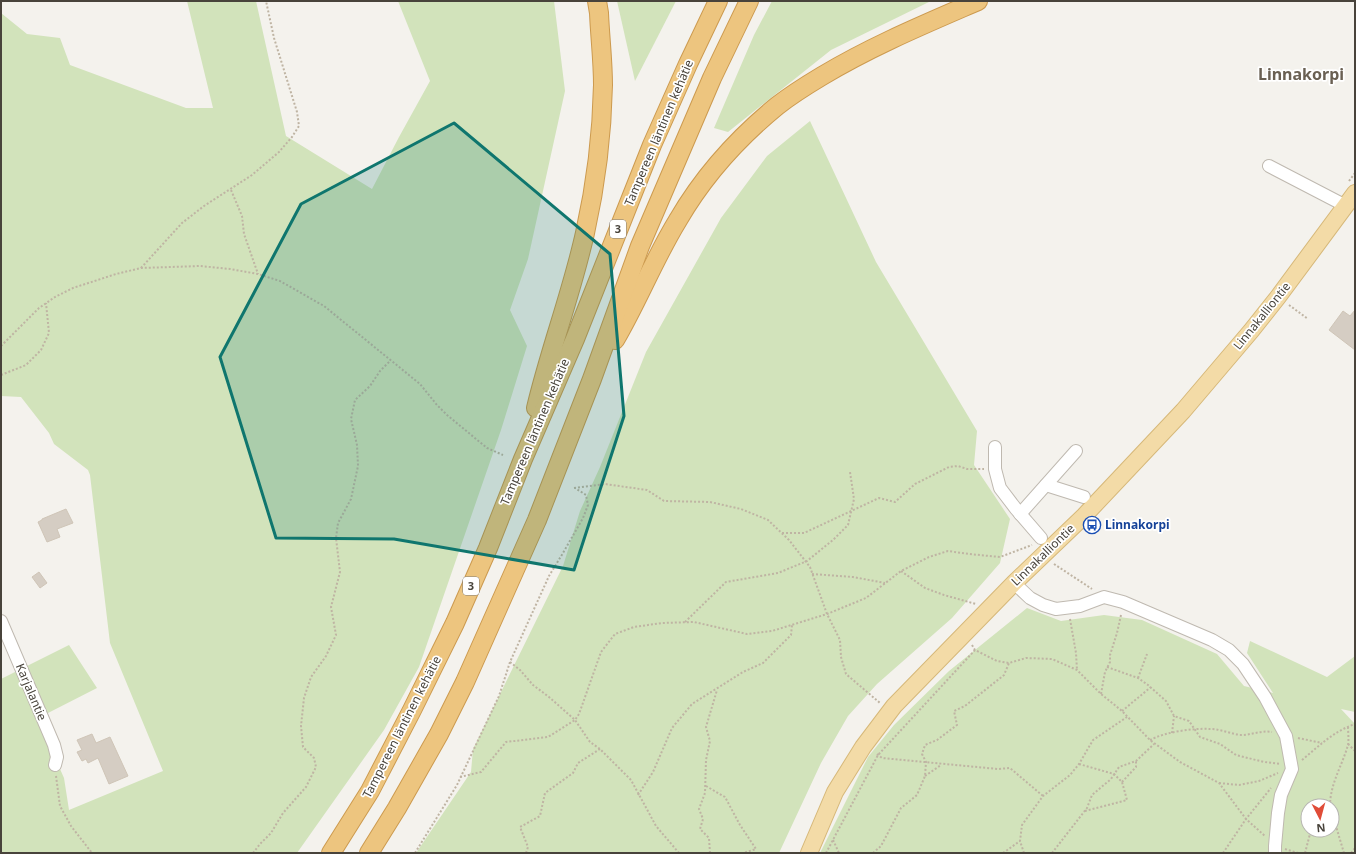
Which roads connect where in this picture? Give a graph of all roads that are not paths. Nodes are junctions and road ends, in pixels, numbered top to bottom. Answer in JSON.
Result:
{"nodes":[{"id":1,"x":597,"y":1,"type":"edge"},
{"id":2,"x":718,"y":1,"type":"edge"},
{"id":3,"x":748,"y":1,"type":"edge"},
{"id":4,"x":978,"y":1,"type":"edge"},
{"id":5,"x":1269,"y":166,"type":"dead end"},
{"id":6,"x":1345,"y":199,"type":"edge"},
{"id":7,"x":592,"y":379,"type":"junction"},
{"id":8,"x":995,"y":447,"type":"dead end"},
{"id":9,"x":1076,"y":452,"type":"dead end"},
{"id":10,"x":523,"y":459,"type":"junction"},
{"id":11,"x":1046,"y":485,"type":"junction"},
{"id":12,"x":1084,"y":497,"type":"dead end"},
{"id":13,"x":1020,"y":514,"type":"junction"},
{"id":14,"x":1038,"y":541,"type":"road end"},
{"id":15,"x":1014,"y":584,"type":"junction"},
{"id":16,"x":1,"y":620,"type":"edge"},
{"id":17,"x":55,"y":765,"type":"road end"},
{"id":18,"x":1275,"y":849,"type":"edge"},
{"id":19,"x":331,"y":853,"type":"edge"},
{"id":20,"x":369,"y":853,"type":"edge"},
{"id":21,"x":809,"y":853,"type":"edge"}],
"edges":[{"from":1,"to":10,"type":"highway"},
{"from":2,"to":10,"type":"highway","name":"Tampereen läntinen kehätie","number":"3"},
{"from":3,"to":7,"type":"highway","number":"3"},
{"from":4,"to":7,"type":"highway"},
{"from":5,"to":6,"type":"street"},
{"from":6,"to":15,"type":"main road","name":"Linnakalliontie"},
{"from":7,"to":20,"type":"highway","number":"3"},
{"from":8,"to":13,"type":"street"},
{"from":9,"to":11,"type":"street"},
{"from":10,"to":19,"type":"highway","name":"Tampereen läntinen kehätie","number":"3"},
{"from":11,"to":12,"type":"street"},
{"from":11,"to":13,"type":"street"},
{"from":13,"to":14,"type":"street"},
{"from":15,"to":18,"type":"street"},
{"from":15,"to":21,"type":"main road","name":"Linnakalliontie"},
{"from":16,"to":17,"type":"street","name":"Karjalantie"}]}
